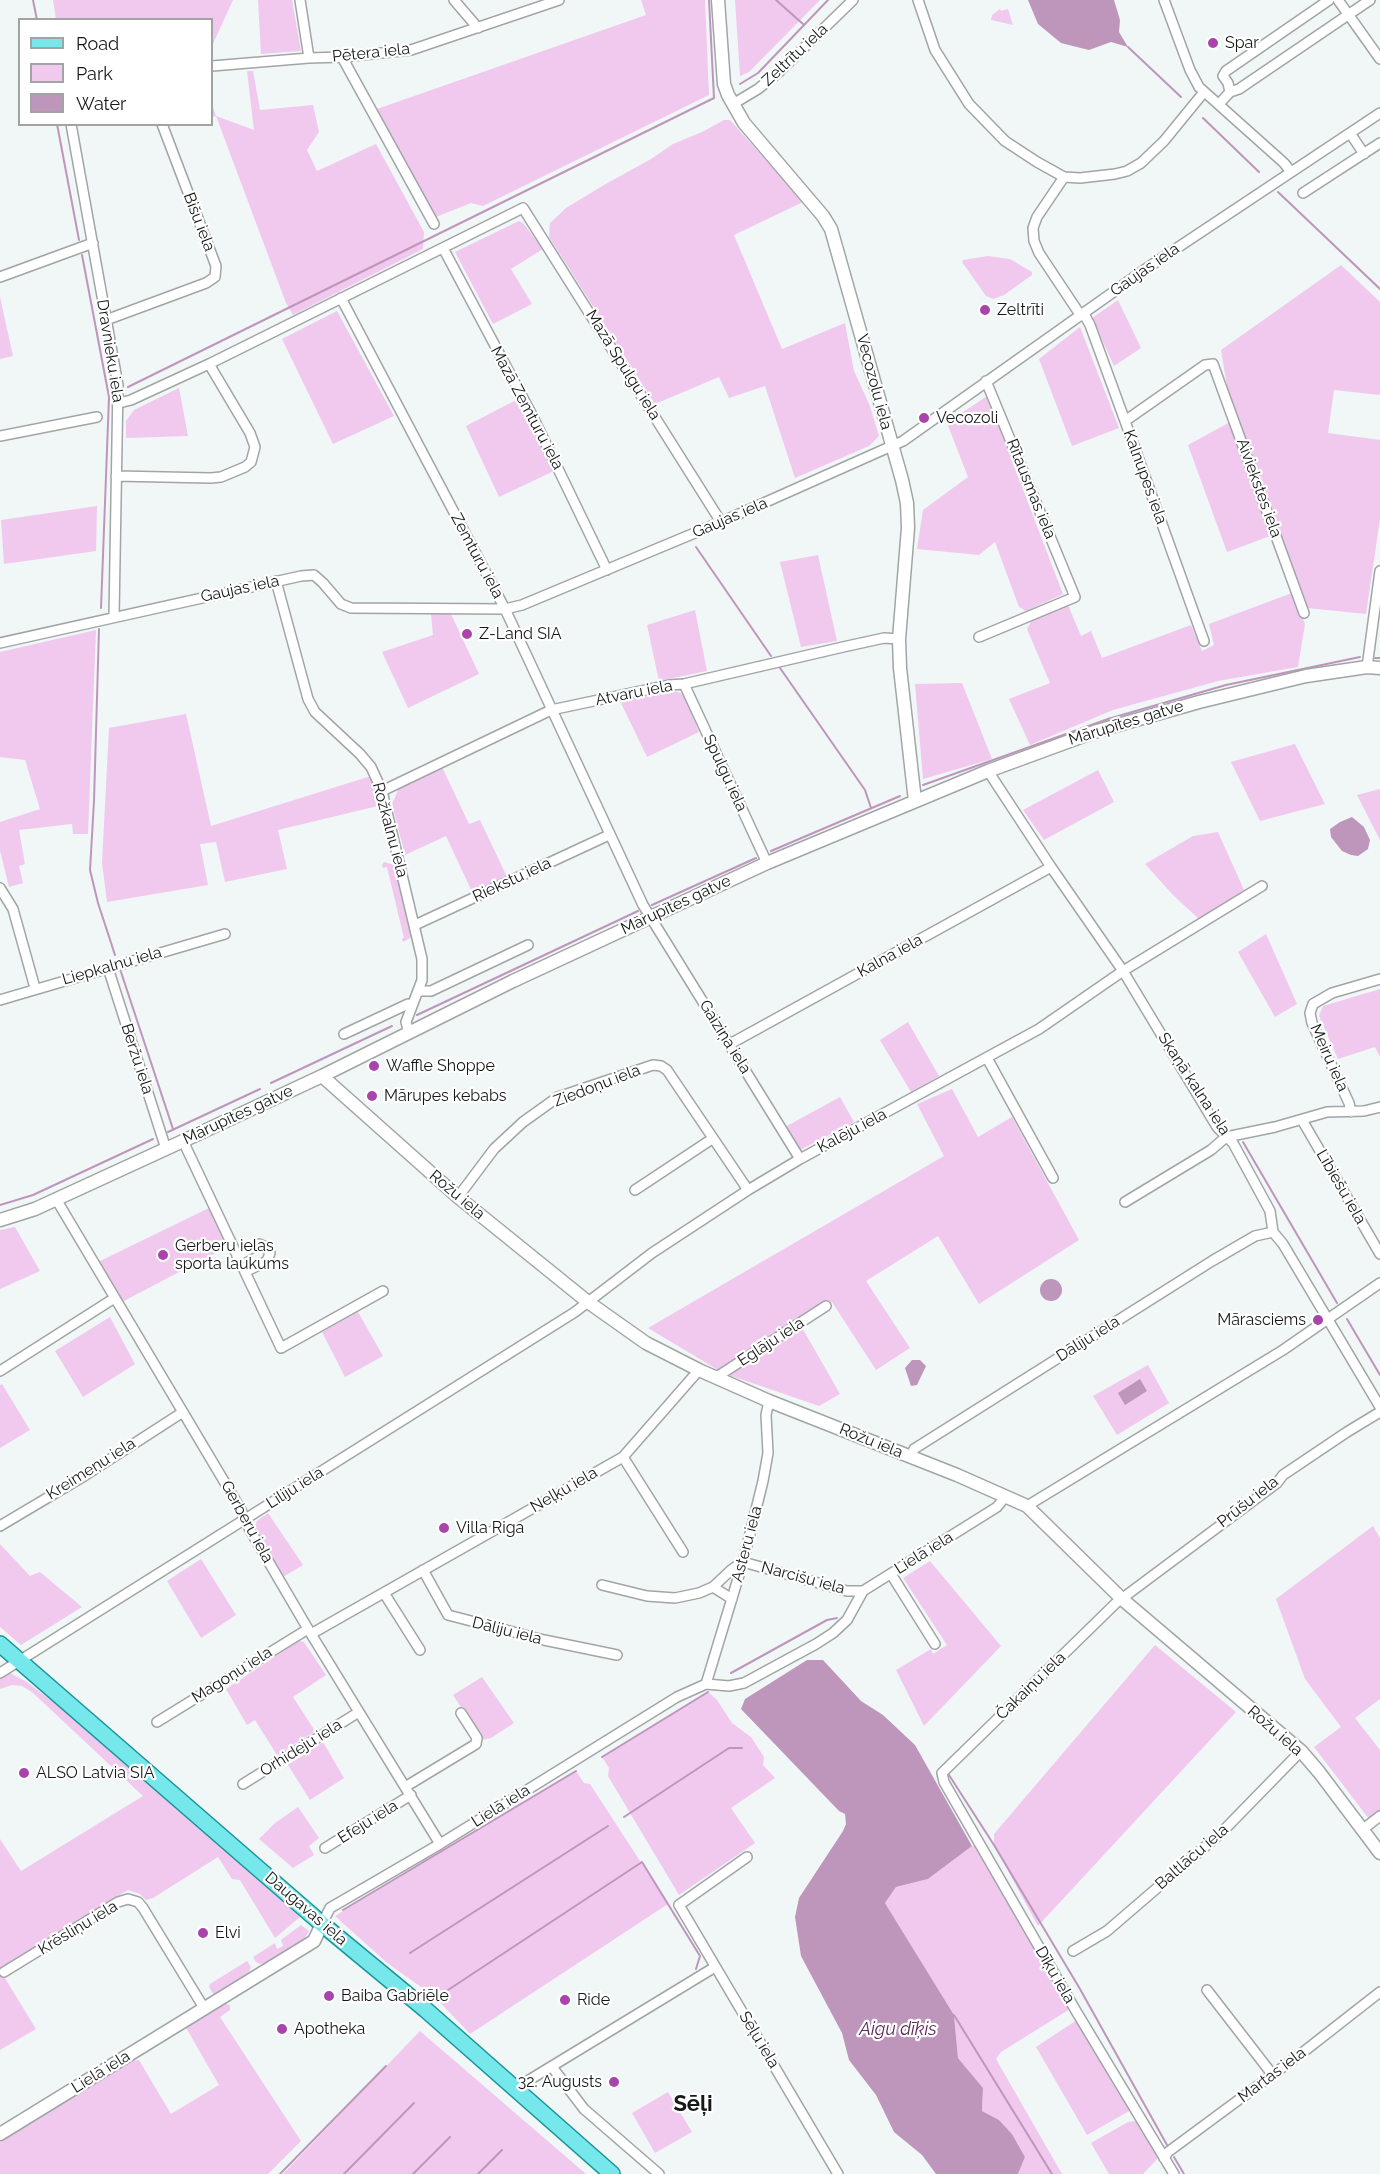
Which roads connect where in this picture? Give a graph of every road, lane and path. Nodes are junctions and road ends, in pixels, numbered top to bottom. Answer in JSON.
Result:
{"nodes":[{"id":1,"x":300,"y":0,"type":"edge"},
{"id":2,"x":454,"y":0,"type":"edge"},
{"id":3,"x":559,"y":0,"type":"edge"},
{"id":4,"x":718,"y":0,"type":"edge"},
{"id":5,"x":853,"y":0,"type":"edge"},
{"id":6,"x":918,"y":0,"type":"edge"},
{"id":7,"x":1164,"y":0,"type":"edge"},
{"id":8,"x":1329,"y":0,"type":"edge"},
{"id":9,"x":1338,"y":0,"type":"edge"},
{"id":10,"x":1370,"y":0,"type":"edge"},
{"id":11,"x":1348,"y":15,"type":"junction"},
{"id":12,"x":478,"y":28,"type":"junction"},
{"id":13,"x":342,"y":57,"type":"junction"},
{"id":14,"x":309,"y":58,"type":"junction"},
{"id":15,"x":1380,"y":59,"type":"edge"},
{"id":16,"x":213,"y":66,"type":"edge"},
{"id":17,"x":1204,"y":92,"type":"junction"},
{"id":18,"x":1230,"y":92,"type":"junction"},
{"id":19,"x":733,"y":104,"type":"junction"},
{"id":20,"x":1220,"y":104,"type":"junction"},
{"id":21,"x":1380,"y":113,"type":"edge"},
{"id":22,"x":71,"y":126,"type":"edge"},
{"id":23,"x":163,"y":126,"type":"edge"},
{"id":24,"x":1350,"y":133,"type":"junction"},
{"id":25,"x":1380,"y":143,"type":"edge"},
{"id":26,"x":1364,"y":154,"type":"junction"},
{"id":27,"x":1291,"y":172,"type":"junction"},
{"id":28,"x":1064,"y":177,"type":"junction"},
{"id":29,"x":1303,"y":193,"type":"dead end"},
{"id":30,"x":434,"y":224,"type":"dead end"},
{"id":31,"x":93,"y":243,"type":"junction"},
{"id":32,"x":442,"y":248,"type":"junction"},
{"id":33,"x":0,"y":277,"type":"edge"},
{"id":34,"x":340,"y":298,"type":"junction"},
{"id":35,"x":1082,"y":315,"type":"junction"},
{"id":36,"x":106,"y":320,"type":"junction"},
{"id":37,"x":209,"y":364,"type":"junction"},
{"id":38,"x":986,"y":381,"type":"junction"},
{"id":39,"x":119,"y":403,"type":"junction"},
{"id":40,"x":97,"y":417,"type":"dead end"},
{"id":41,"x":1125,"y":420,"type":"junction"},
{"id":42,"x":0,"y":436,"type":"edge"},
{"id":43,"x":893,"y":446,"type":"junction"},
{"id":44,"x":116,"y":476,"type":"junction"},
{"id":45,"x":721,"y":522,"type":"junction"},
{"id":46,"x":607,"y":570,"type":"junction"},
{"id":47,"x":1380,"y":571,"type":"edge"},
{"id":48,"x":276,"y":581,"type":"junction"},
{"id":49,"x":505,"y":609,"type":"junction"},
{"id":50,"x":1304,"y":612,"type":"dead end"},
{"id":51,"x":114,"y":616,"type":"junction"},
{"id":52,"x":980,"y":637,"type":"dead end"},
{"id":53,"x":899,"y":639,"type":"junction"},
{"id":54,"x":1204,"y":641,"type":"dead end"},
{"id":55,"x":0,"y":643,"type":"edge"},
{"id":56,"x":1374,"y":668,"type":"edge"},
{"id":57,"x":684,"y":684,"type":"junction"},
{"id":58,"x":551,"y":710,"type":"junction"},
{"id":59,"x":988,"y":771,"type":"junction"},
{"id":60,"x":382,"y":790,"type":"junction"},
{"id":61,"x":915,"y":801,"type":"junction"},
{"id":62,"x":609,"y":835,"type":"junction"},
{"id":63,"x":767,"y":863,"type":"junction"},
{"id":64,"x":1051,"y":867,"type":"junction"},
{"id":65,"x":1262,"y":886,"type":"dead end"},
{"id":66,"x":0,"y":888,"type":"edge"},
{"id":67,"x":650,"y":916,"type":"junction"},
{"id":68,"x":415,"y":925,"type":"junction"},
{"id":69,"x":225,"y":934,"type":"dead end"},
{"id":70,"x":528,"y":945,"type":"dead end"},
{"id":71,"x":108,"y":968,"type":"junction"},
{"id":72,"x":1123,"y":971,"type":"junction"},
{"id":73,"x":1380,"y":979,"type":"edge"},
{"id":74,"x":35,"y":988,"type":"junction"},
{"id":75,"x":418,"y":992,"type":"junction"},
{"id":76,"x":0,"y":1000,"type":"edge"},
{"id":77,"x":412,"y":1005,"type":"junction"},
{"id":78,"x":388,"y":1013,"type":"junction"},
{"id":79,"x":408,"y":1027,"type":"junction"},
{"id":80,"x":344,"y":1034,"type":"dead end"},
{"id":81,"x":730,"y":1044,"type":"junction"},
{"id":82,"x":987,"y":1058,"type":"junction"},
{"id":83,"x":322,"y":1076,"type":"junction"},
{"id":84,"x":1380,"y":1107,"type":"edge"},
{"id":85,"x":1351,"y":1112,"type":"junction"},
{"id":86,"x":1302,"y":1120,"type":"junction"},
{"id":87,"x":1226,"y":1137,"type":"junction"},
{"id":88,"x":712,"y":1139,"type":"junction"},
{"id":89,"x":183,"y":1141,"type":"junction"},
{"id":90,"x":166,"y":1149,"type":"junction"},
{"id":91,"x":800,"y":1159,"type":"junction"},
{"id":92,"x":1053,"y":1178,"type":"dead end"},
{"id":93,"x":635,"y":1190,"type":"dead end"},
{"id":94,"x":748,"y":1190,"type":"junction"},
{"id":95,"x":458,"y":1197,"type":"junction"},
{"id":96,"x":56,"y":1199,"type":"junction"},
{"id":97,"x":1125,"y":1202,"type":"dead end"},
{"id":98,"x":0,"y":1220,"type":"edge"},
{"id":99,"x":1273,"y":1232,"type":"junction"},
{"id":100,"x":1380,"y":1254,"type":"edge"},
{"id":101,"x":237,"y":1256,"type":"junction"},
{"id":102,"x":245,"y":1272,"type":"junction"},
{"id":103,"x":1380,"y":1283,"type":"edge"},
{"id":104,"x":384,"y":1291,"type":"dead end"},
{"id":105,"x":113,"y":1299,"type":"junction"},
{"id":106,"x":588,"y":1302,"type":"junction"},
{"id":107,"x":826,"y":1306,"type":"dead end"},
{"id":108,"x":1328,"y":1319,"type":"junction"},
{"id":109,"x":0,"y":1371,"type":"edge"},
{"id":110,"x":699,"y":1371,"type":"junction"},
{"id":111,"x":715,"y":1378,"type":"junction"},
{"id":112,"x":769,"y":1401,"type":"junction"},
{"id":113,"x":1380,"y":1407,"type":"edge"},
{"id":114,"x":183,"y":1412,"type":"junction"},
{"id":115,"x":1380,"y":1412,"type":"edge"},
{"id":116,"x":623,"y":1457,"type":"junction"},
{"id":117,"x":911,"y":1457,"type":"junction"},
{"id":118,"x":1006,"y":1496,"type":"junction"},
{"id":119,"x":1027,"y":1506,"type":"junction"},
{"id":120,"x":245,"y":1519,"type":"junction"},
{"id":121,"x":0,"y":1526,"type":"edge"},
{"id":122,"x":683,"y":1552,"type":"dead end"},
{"id":123,"x":743,"y":1562,"type":"junction"},
{"id":124,"x":423,"y":1570,"type":"junction"},
{"id":125,"x":891,"y":1574,"type":"junction"},
{"id":126,"x":602,"y":1585,"type":"dead end"},
{"id":127,"x":713,"y":1587,"type":"junction"},
{"id":128,"x":863,"y":1591,"type":"junction"},
{"id":129,"x":384,"y":1593,"type":"junction"},
{"id":130,"x":732,"y":1599,"type":"junction"},
{"id":131,"x":1122,"y":1599,"type":"junction"},
{"id":132,"x":310,"y":1631,"type":"junction"},
{"id":133,"x":0,"y":1644,"type":"edge"},
{"id":134,"x":935,"y":1644,"type":"dead end"},
{"id":135,"x":420,"y":1650,"type":"dead end"},
{"id":136,"x":617,"y":1655,"type":"dead end"},
{"id":137,"x":20,"y":1661,"type":"junction"},
{"id":138,"x":0,"y":1673,"type":"edge"},
{"id":139,"x":706,"y":1684,"type":"junction"},
{"id":140,"x":359,"y":1712,"type":"junction"},
{"id":141,"x":461,"y":1713,"type":"dead end"},
{"id":142,"x":157,"y":1722,"type":"dead end"},
{"id":143,"x":1300,"y":1751,"type":"junction"},
{"id":144,"x":942,"y":1773,"type":"joint"},
{"id":145,"x":243,"y":1784,"type":"dead end"},
{"id":146,"x":408,"y":1791,"type":"junction"},
{"id":147,"x":1380,"y":1816,"type":"edge"},
{"id":148,"x":1362,"y":1830,"type":"junction"},
{"id":149,"x":440,"y":1844,"type":"junction"},
{"id":150,"x":325,"y":1848,"type":"dead end"},
{"id":151,"x":1380,"y":1853,"type":"edge"},
{"id":152,"x":747,"y":1857,"type":"dead end"},
{"id":153,"x":322,"y":1924,"type":"junction"},
{"id":154,"x":1073,"y":1952,"type":"dead end"},
{"id":155,"x":715,"y":1967,"type":"junction"},
{"id":156,"x":4,"y":1972,"type":"dead end"},
{"id":157,"x":1207,"y":1990,"type":"dead end"},
{"id":158,"x":1380,"y":1992,"type":"edge"},
{"id":159,"x":204,"y":2007,"type":"junction"},
{"id":160,"x":552,"y":2067,"type":"junction"},
{"id":161,"x":1272,"y":2074,"type":"junction"},
{"id":162,"x":516,"y":2088,"type":"junction"},
{"id":163,"x":0,"y":2134,"type":"edge"},
{"id":164,"x":1164,"y":2158,"type":"junction"},
{"id":165,"x":612,"y":2174,"type":"edge"},
{"id":166,"x":659,"y":2174,"type":"edge"},
{"id":167,"x":838,"y":2174,"type":"edge"},
{"id":168,"x":1174,"y":2174,"type":"edge"}],
"edges":[{"from":1,"to":14,"type":"street"},
{"from":2,"to":12,"type":"street"},
{"from":3,"to":12,"type":"street","name":"Pētera iela"},
{"from":4,"to":19,"type":"street","name":"Vecozolu iela"},
{"from":5,"to":19,"type":"street","name":"Zeltrītu iela"},
{"from":6,"to":28,"type":"street"},
{"from":7,"to":17,"type":"street"},
{"from":8,"to":18,"type":"street"},
{"from":9,"to":11,"type":"street"},
{"from":10,"to":11,"type":"street"},
{"from":11,"to":15,"type":"street"},
{"from":11,"to":18,"type":"street"},
{"from":12,"to":13,"type":"street","name":"Pētera iela"},
{"from":13,"to":14,"type":"street","name":"Pētera iela"},
{"from":13,"to":30,"type":"street"},
{"from":14,"to":16,"type":"street","name":"Pētera iela"},
{"from":17,"to":20,"type":"street"},
{"from":17,"to":28,"type":"street"},
{"from":18,"to":20,"type":"street"},
{"from":19,"to":43,"type":"street","name":"Vecozolu iela"},
{"from":20,"to":27,"type":"street"},
{"from":21,"to":24,"type":"street","name":"Gaujas iela"},
{"from":22,"to":31,"type":"street","name":"Dravnieku iela"},
{"from":23,"to":36,"type":"street","name":"Bišu iela"},
{"from":24,"to":26,"type":"street"},
{"from":24,"to":27,"type":"street","name":"Gaujas iela"},
{"from":25,"to":26,"type":"street"},
{"from":26,"to":29,"type":"street"},
{"from":27,"to":35,"type":"street","name":"Gaujas iela"},
{"from":28,"to":35,"type":"street","name":"Kalnupes iela"},
{"from":31,"to":33,"type":"street"},
{"from":31,"to":36,"type":"street","name":"Dravnieku iela"},
{"from":32,"to":34,"type":"street"},
{"from":32,"to":45,"type":"street","name":"Mazā Spulgu iela"},
{"from":32,"to":46,"type":"street","name":"Mazā Zemturu iela"},
{"from":34,"to":37,"type":"street"},
{"from":34,"to":49,"type":"street","name":"Zemturu iela"},
{"from":35,"to":38,"type":"street","name":"Gaujas iela"},
{"from":35,"to":41,"type":"street","name":"Kalnupes iela"},
{"from":36,"to":39,"type":"street","name":"Dravnieku iela"},
{"from":37,"to":39,"type":"street"},
{"from":37,"to":44,"type":"street"},
{"from":38,"to":43,"type":"street","name":"Gaujas iela"},
{"from":38,"to":52,"type":"street","name":"Rītausmas iela"},
{"from":39,"to":44,"type":"street","name":"Dravnieku iela"},
{"from":40,"to":42,"type":"street"},
{"from":41,"to":50,"type":"street","name":"Aiviekstes iela"},
{"from":41,"to":54,"type":"street","name":"Kalnupes iela"},
{"from":43,"to":45,"type":"street","name":"Gaujas iela"},
{"from":43,"to":53,"type":"street","name":"Vecozolu iela"},
{"from":44,"to":51,"type":"street","name":"Dravnieku iela"},
{"from":45,"to":46,"type":"street","name":"Gaujas iela"},
{"from":46,"to":49,"type":"street","name":"Gaujas iela"},
{"from":47,"to":56,"type":"street"},
{"from":48,"to":49,"type":"street","name":"Gaujas iela"},
{"from":48,"to":51,"type":"street","name":"Gaujas iela"},
{"from":48,"to":60,"type":"street","name":"Rožkalnu iela"},
{"from":49,"to":58,"type":"street","name":"Zemturu iela"},
{"from":51,"to":55,"type":"street","name":"Gaujas iela"},
{"from":53,"to":57,"type":"street","name":"Atvaru iela"},
{"from":53,"to":61,"type":"street","name":"Vecozolu iela"},
{"from":56,"to":59,"type":"street","name":"Mārupītes gatve"},
{"from":57,"to":58,"type":"street","name":"Atvaru iela"},
{"from":57,"to":63,"type":"street","name":"Spulgu iela"},
{"from":58,"to":60,"type":"street","name":"Atvaru iela"},
{"from":58,"to":62,"type":"street","name":"Zemturu iela"},
{"from":59,"to":61,"type":"street","name":"Mārupītes gatve"},
{"from":59,"to":64,"type":"street","name":"Skaņā kalna iela"},
{"from":60,"to":68,"type":"street","name":"Rožkalnu iela"},
{"from":61,"to":63,"type":"street","name":"Mārupītes gatve"},
{"from":62,"to":67,"type":"street","name":"Zemturu iela"},
{"from":62,"to":68,"type":"street","name":"Riekstu iela"},
{"from":63,"to":67,"type":"street","name":"Mārupītes gatve"},
{"from":64,"to":72,"type":"street","name":"Skaņā kalna iela"},
{"from":64,"to":81,"type":"street","name":"Kalna iela"},
{"from":65,"to":72,"type":"street","name":"Kalēju iela"},
{"from":66,"to":74,"type":"street"},
{"from":67,"to":79,"type":"street","name":"Mārupītes gatve"},
{"from":67,"to":81,"type":"street","name":"Gaiziņa iela"},
{"from":68,"to":75,"type":"street","name":"Rožkalnu iela"},
{"from":69,"to":71,"type":"street","name":"Liepkalnu iela"},
{"from":70,"to":75,"type":"street"},
{"from":71,"to":74,"type":"street","name":"Liepkalnu iela"},
{"from":71,"to":90,"type":"street","name":"Beržu iela"},
{"from":72,"to":82,"type":"street","name":"Kalēju iela"},
{"from":72,"to":87,"type":"street","name":"Skaņā kalna iela"},
{"from":73,"to":85,"type":"street","name":"Meiru iela"},
{"from":74,"to":76,"type":"street","name":"Liepkalnu iela"},
{"from":75,"to":77,"type":"street","name":"Rožkalnu iela"},
{"from":77,"to":78,"type":"street"},
{"from":77,"to":79,"type":"street","name":"Rožkalnu iela"},
{"from":78,"to":79,"type":"street"},
{"from":78,"to":80,"type":"street"},
{"from":79,"to":83,"type":"street","name":"Mārupītes gatve"},
{"from":81,"to":91,"type":"street","name":"Gaiziņa iela"},
{"from":82,"to":91,"type":"street","name":"Kalēju iela"},
{"from":82,"to":92,"type":"street"},
{"from":83,"to":89,"type":"street","name":"Mārupītes gatve"},
{"from":83,"to":95,"type":"street","name":"Rožu iela"},
{"from":84,"to":85,"type":"street"},
{"from":85,"to":86,"type":"street"},
{"from":86,"to":87,"type":"street"},
{"from":86,"to":100,"type":"street","name":"Lībiešu iela"},
{"from":87,"to":97,"type":"street"},
{"from":87,"to":99,"type":"street","name":"Skaņā kalna iela"},
{"from":88,"to":93,"type":"street"},
{"from":88,"to":94,"type":"street","name":"Ziedoņu iela"},
{"from":88,"to":95,"type":"street","name":"Ziedoņu iela"},
{"from":89,"to":90,"type":"street","name":"Mārupītes gatve"},
{"from":89,"to":101,"type":"street"},
{"from":90,"to":96,"type":"street","name":"Mārupītes gatve"},
{"from":91,"to":94,"type":"street","name":"Kalēju iela"},
{"from":94,"to":106,"type":"street","name":"Kalēju iela"},
{"from":95,"to":106,"type":"street","name":"Rožu iela"},
{"from":96,"to":98,"type":"street","name":"Mārupītes gatve"},
{"from":96,"to":105,"type":"street","name":"Gerberu iela"},
{"from":99,"to":108,"type":"street","name":"Skaņā kalna iela"},
{"from":99,"to":117,"type":"street","name":"Dāliju iela"},
{"from":101,"to":102,"type":"street"},
{"from":101,"to":102,"type":"street"},
{"from":102,"to":104,"type":"street"},
{"from":103,"to":108,"type":"street"},
{"from":105,"to":109,"type":"street"},
{"from":105,"to":114,"type":"street","name":"Gerberu iela"},
{"from":106,"to":110,"type":"street","name":"Rožu iela"},
{"from":106,"to":120,"type":"street","name":"Liliju iela"},
{"from":107,"to":111,"type":"street","name":"Eglāju iela"},
{"from":108,"to":113,"type":"street","name":"Skaņā kalna iela"},
{"from":108,"to":119,"type":"street"},
{"from":110,"to":111,"type":"street","name":"Rožu iela"},
{"from":110,"to":116,"type":"street","name":"Neļķu iela"},
{"from":111,"to":112,"type":"street","name":"Rožu iela"},
{"from":112,"to":117,"type":"street","name":"Rožu iela"},
{"from":112,"to":123,"type":"street","name":"Asteru iela"},
{"from":114,"to":120,"type":"street","name":"Gerberu iela"},
{"from":114,"to":121,"type":"street","name":"Kreimeņu iela"},
{"from":115,"to":131,"type":"street","name":"Prūšu iela"},
{"from":116,"to":122,"type":"street"},
{"from":116,"to":124,"type":"street","name":"Neļķu iela"},
{"from":117,"to":118,"type":"street","name":"Rožu iela"},
{"from":118,"to":119,"type":"street","name":"Rožu iela"},
{"from":118,"to":125,"type":"street","name":"Lielā iela"},
{"from":119,"to":131,"type":"street","name":"Rožu iela"},
{"from":120,"to":132,"type":"street","name":"Gerberu iela"},
{"from":120,"to":137,"type":"street","name":"Liliju iela"},
{"from":123,"to":127,"type":"street"},
{"from":123,"to":128,"type":"street","name":"Narcišu iela"},
{"from":123,"to":130,"type":"street","name":"Asteru iela"},
{"from":124,"to":129,"type":"street","name":"Neļķu iela"},
{"from":124,"to":136,"type":"street","name":"Dāliju iela"},
{"from":125,"to":128,"type":"street","name":"Lielā iela"},
{"from":125,"to":134,"type":"street"},
{"from":126,"to":127,"type":"street"},
{"from":127,"to":130,"type":"street"},
{"from":128,"to":139,"type":"street","name":"Lielā iela"},
{"from":129,"to":132,"type":"street","name":"Neļķu iela"},
{"from":129,"to":135,"type":"street"},
{"from":130,"to":139,"type":"street","name":"Asteru iela"},
{"from":131,"to":143,"type":"street","name":"Rožu iela"},
{"from":131,"to":144,"type":"street","name":"Čakaiņu iela"},
{"from":132,"to":140,"type":"street","name":"Gerberu iela"},
{"from":132,"to":142,"type":"street","name":"Magoņu iela"},
{"from":133,"to":137,"type":"main road","name":"Daugavas iela"},
{"from":137,"to":138,"type":"street","name":"Liliju iela"},
{"from":137,"to":153,"type":"main road","name":"Daugavas iela"},
{"from":139,"to":149,"type":"street","name":"Lielā iela"},
{"from":140,"to":145,"type":"street","name":"Orhideju iela"},
{"from":140,"to":146,"type":"street","name":"Gerberu iela"},
{"from":141,"to":146,"type":"street","name":"Efeju iela"},
{"from":143,"to":148,"type":"street","name":"Rožu iela"},
{"from":143,"to":154,"type":"street","name":"Baltlāču iela"},
{"from":144,"to":164,"type":"street","name":"Dīķu iela"},
{"from":146,"to":149,"type":"street","name":"Gerberu iela"},
{"from":146,"to":150,"type":"street","name":"Efeju iela"},
{"from":147,"to":148,"type":"street"},
{"from":148,"to":151,"type":"street","name":"Rožu iela"},
{"from":149,"to":153,"type":"street","name":"Lielā iela"},
{"from":152,"to":155,"type":"street","name":"Sēļu iela"},
{"from":153,"to":159,"type":"street","name":"Lielā iela"},
{"from":153,"to":162,"type":"main road","name":"Daugavas iela"},
{"from":155,"to":160,"type":"street"},
{"from":155,"to":167,"type":"street","name":"Sēļu iela"},
{"from":156,"to":159,"type":"street","name":"Krēsliņu iela"},
{"from":157,"to":161,"type":"street"},
{"from":158,"to":161,"type":"street","name":"Martas iela"},
{"from":159,"to":163,"type":"street","name":"Lielā iela"},
{"from":160,"to":162,"type":"street"},
{"from":160,"to":166,"type":"street"},
{"from":161,"to":164,"type":"street","name":"Martas iela"},
{"from":162,"to":165,"type":"main road","name":"Daugavas iela"},
{"from":164,"to":168,"type":"street","name":"Dīķu iela"}]}
